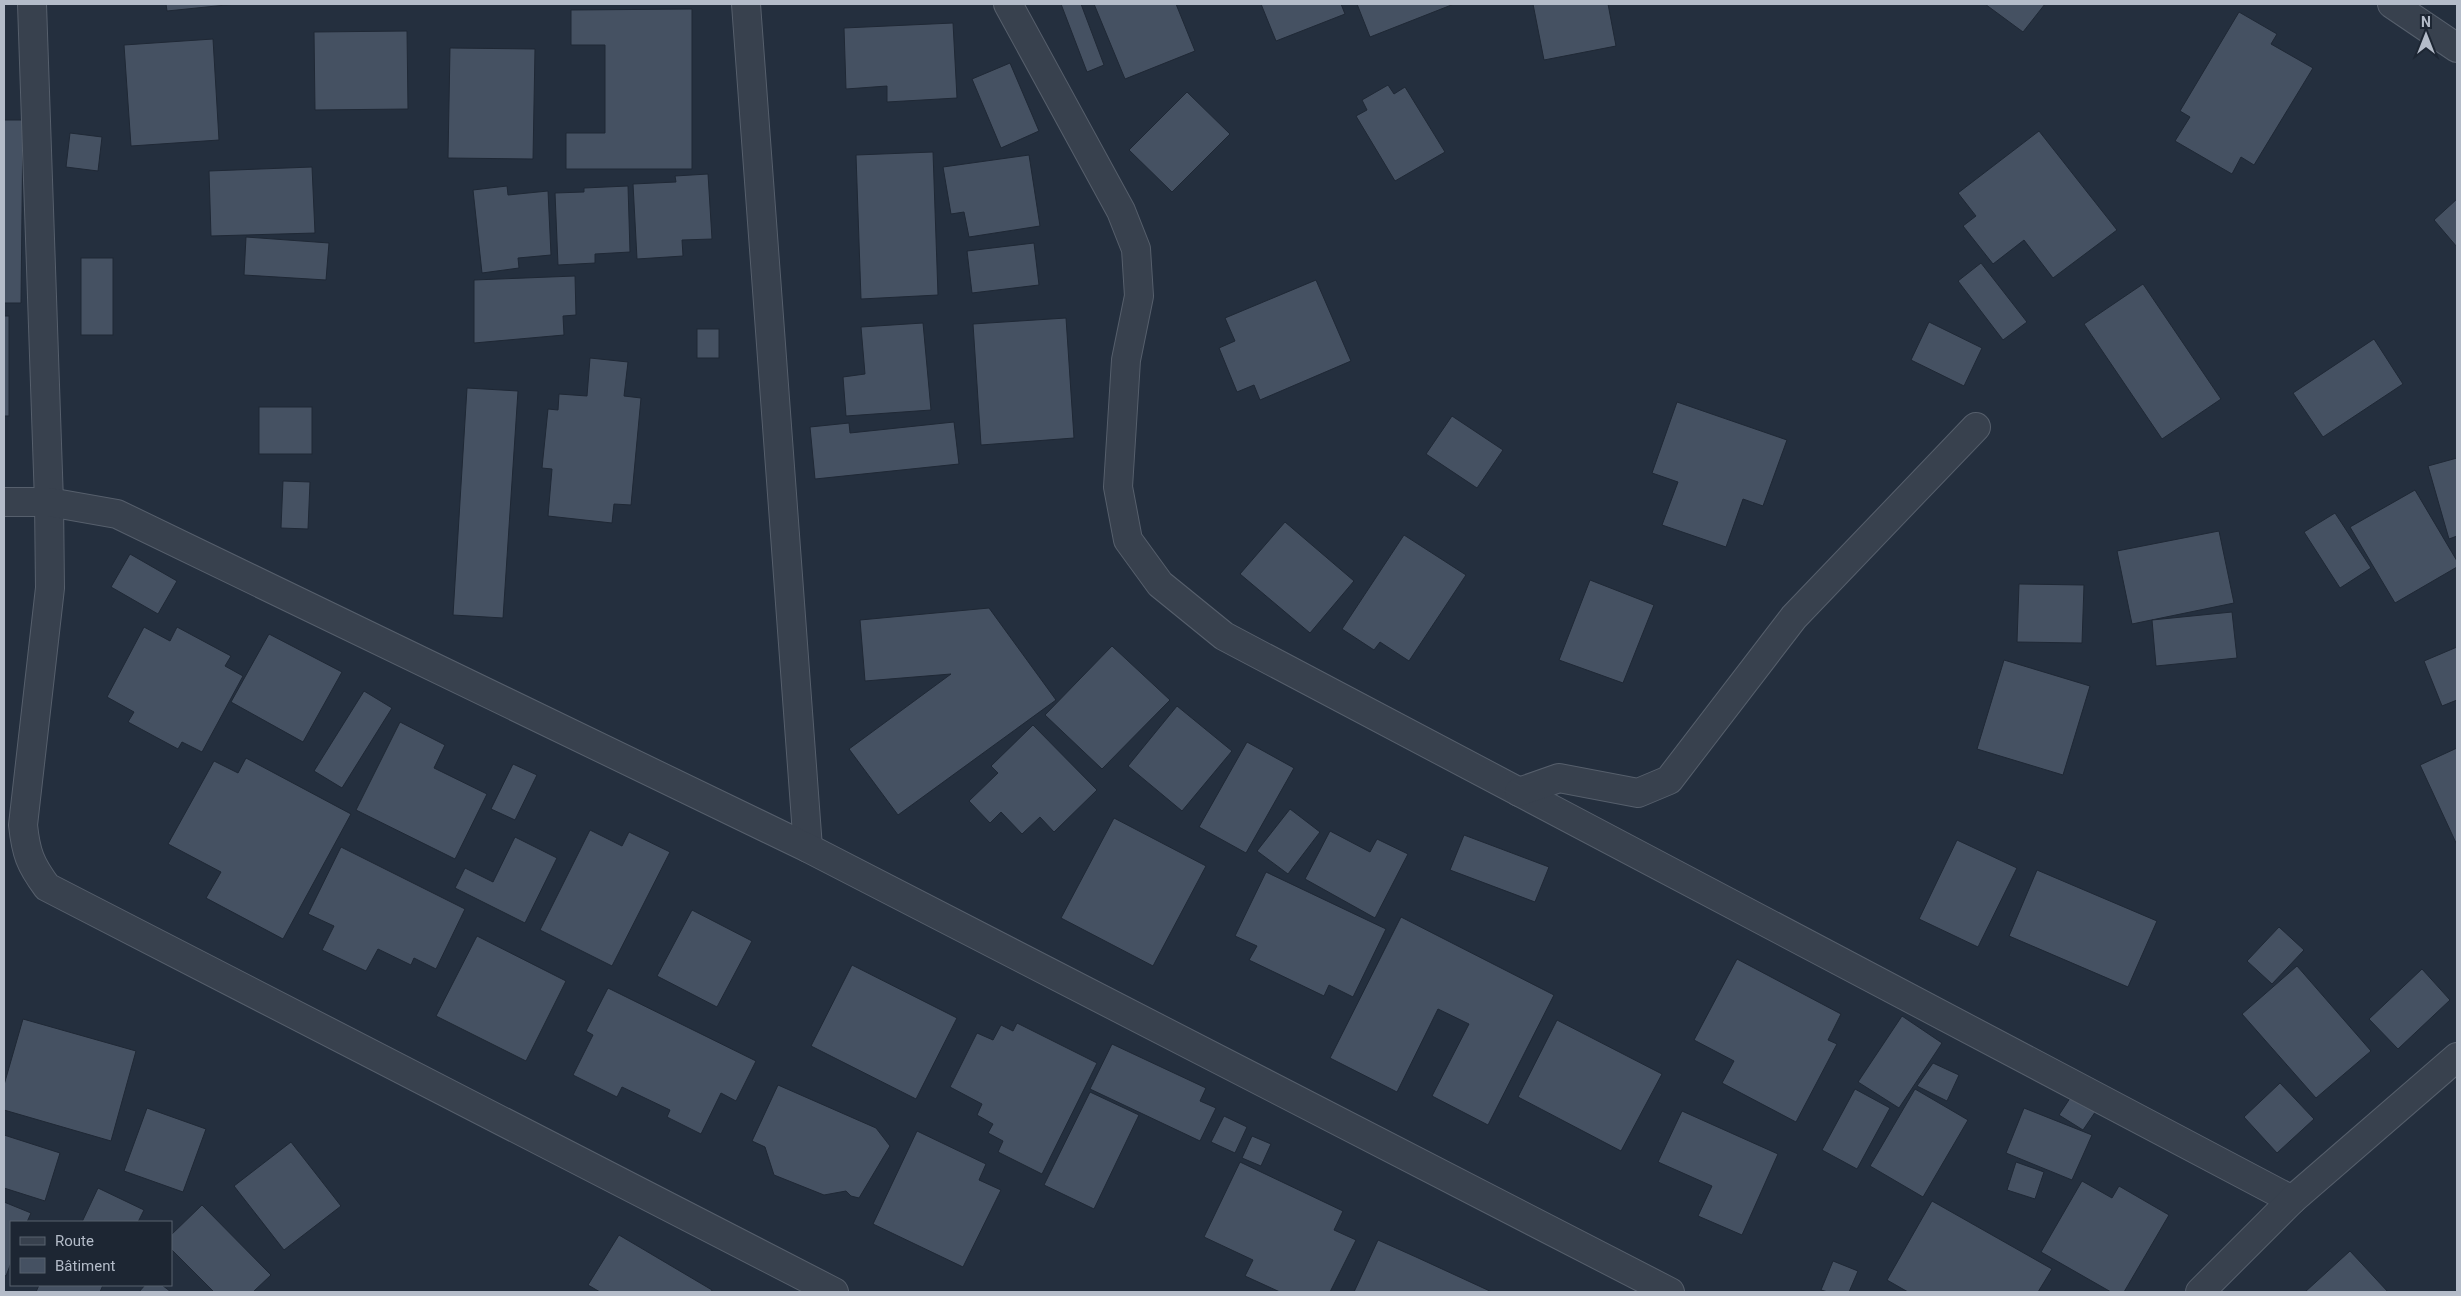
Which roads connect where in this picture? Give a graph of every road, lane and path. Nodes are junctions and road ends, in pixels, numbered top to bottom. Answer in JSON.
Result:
{"nodes":[{"id":1,"x":32,"y":4,"type":"edge"},
{"id":2,"x":746,"y":4,"type":"edge"},
{"id":3,"x":1008,"y":4,"type":"edge"},
{"id":4,"x":2392,"y":4,"type":"edge"},
{"id":5,"x":2457,"y":48,"type":"edge"},
{"id":6,"x":1976,"y":427,"type":"dead end"},
{"id":7,"x":4,"y":502,"type":"edge"},
{"id":8,"x":49,"y":502,"type":"junction"},
{"id":9,"x":1519,"y":792,"type":"junction"},
{"id":10,"x":808,"y":848,"type":"junction"},
{"id":11,"x":2457,"y":1057,"type":"edge"},
{"id":12,"x":2292,"y":1200,"type":"junction"},
{"id":13,"x":834,"y":1292,"type":"edge"},
{"id":14,"x":1670,"y":1292,"type":"edge"},
{"id":15,"x":2200,"y":1292,"type":"edge"}],
"edges":[{"from":1,"to":8,"type":"street"},
{"from":2,"to":10,"type":"street"},
{"from":3,"to":9,"type":"street"},
{"from":4,"to":5,"type":"street"},
{"from":6,"to":9,"type":"street"},
{"from":7,"to":8,"type":"street"},
{"from":8,"to":10,"type":"street"},
{"from":8,"to":13,"type":"street"},
{"from":9,"to":12,"type":"street"},
{"from":10,"to":14,"type":"street"},
{"from":11,"to":12,"type":"street"},
{"from":12,"to":15,"type":"street"}]}
